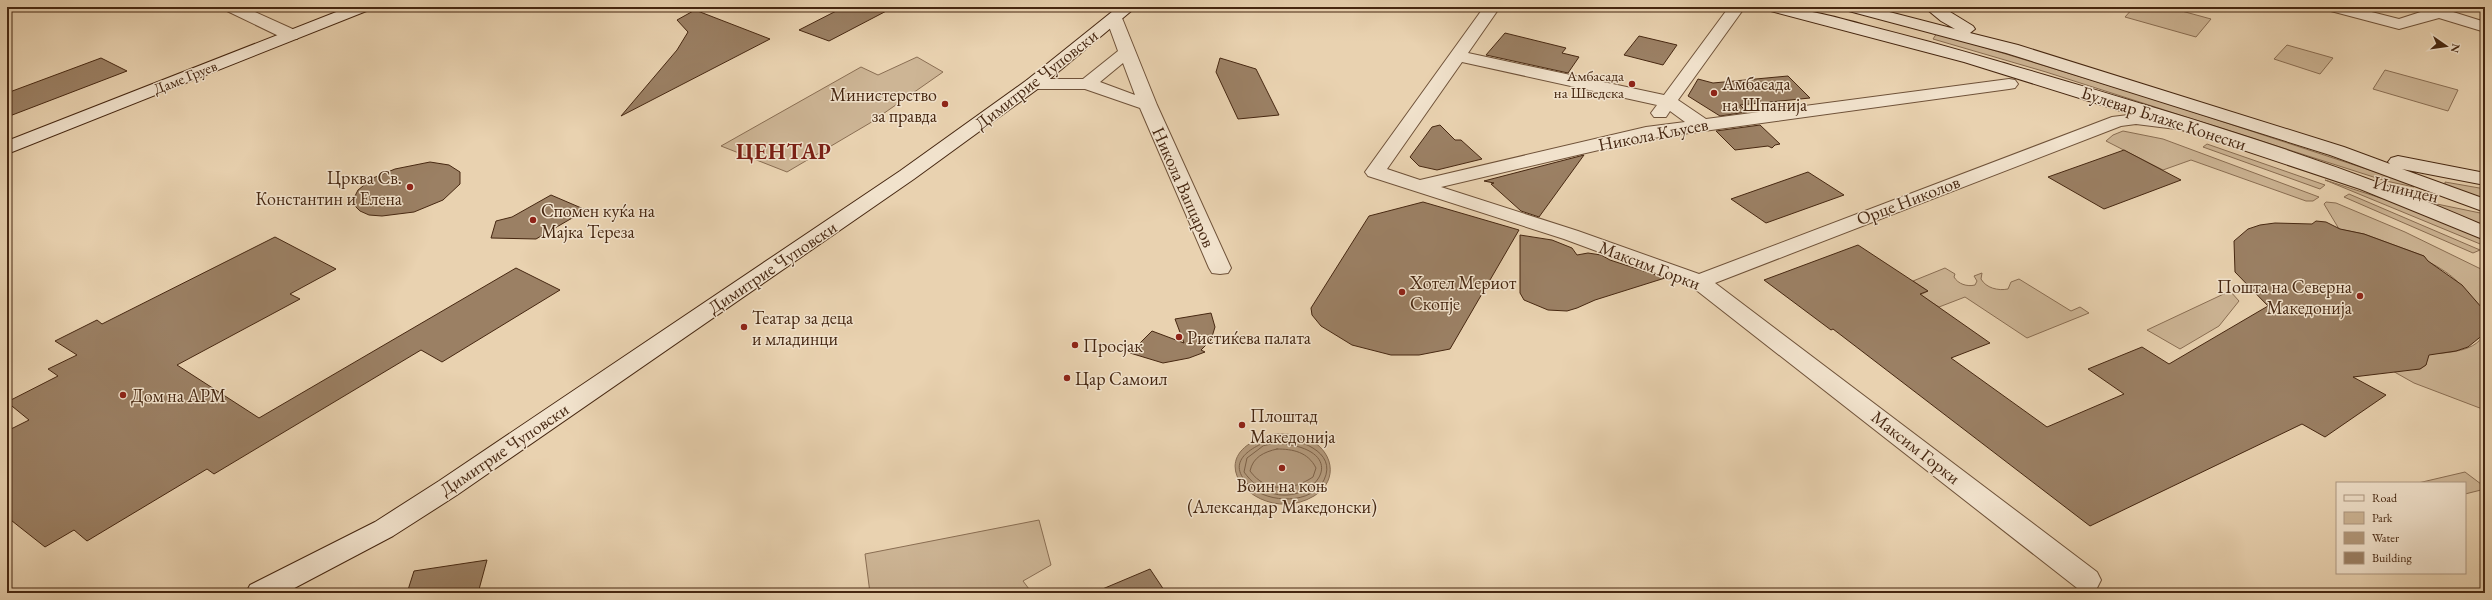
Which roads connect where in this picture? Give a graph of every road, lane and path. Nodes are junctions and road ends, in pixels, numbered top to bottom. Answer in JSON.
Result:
{"nodes":[{"id":1,"x":231,"y":7,"type":"edge"},
{"id":2,"x":363,"y":7,"type":"edge"},
{"id":3,"x":1128,"y":7,"type":"edge"},
{"id":4,"x":1492,"y":7,"type":"edge"},
{"id":5,"x":1737,"y":7,"type":"edge"},
{"id":6,"x":1773,"y":7,"type":"edge"},
{"id":7,"x":1846,"y":7,"type":"edge"},
{"id":8,"x":1851,"y":7,"type":"edge"},
{"id":9,"x":1932,"y":7,"type":"edge"},
{"id":10,"x":2333,"y":7,"type":"edge"},
{"id":11,"x":2442,"y":10,"type":"edge"},
{"id":12,"x":1893,"y":12,"type":"edge"},
{"id":13,"x":1114,"y":18,"type":"junction"},
{"id":14,"x":1836,"y":22,"type":"junction"},
{"id":15,"x":2485,"y":28,"type":"edge"},
{"id":16,"x":1879,"y":33,"type":"junction"},
{"id":17,"x":291,"y":35,"type":"junction"},
{"id":18,"x":2466,"y":38,"type":"dead end"},
{"id":19,"x":2012,"y":49,"type":"junction"},
{"id":20,"x":1127,"y":52,"type":"junction"},
{"id":21,"x":1461,"y":57,"type":"junction"},
{"id":22,"x":1033,"y":84,"type":"junction"},
{"id":23,"x":1087,"y":84,"type":"junction"},
{"id":24,"x":2009,"y":84,"type":"dead end"},
{"id":25,"x":2085,"y":93,"type":"junction"},
{"id":26,"x":1669,"y":102,"type":"junction"},
{"id":27,"x":1148,"y":105,"type":"junction"},
{"id":28,"x":2118,"y":121,"type":"junction"},
{"id":29,"x":1700,"y":124,"type":"junction"},
{"id":30,"x":2182,"y":124,"type":"junction"},
{"id":31,"x":1646,"y":132,"type":"junction"},
{"id":32,"x":7,"y":148,"type":"edge"},
{"id":33,"x":2338,"y":151,"type":"junction"},
{"id":34,"x":2327,"y":170,"type":"junction"},
{"id":35,"x":2485,"y":179,"type":"edge"},
{"id":36,"x":1419,"y":186,"type":"junction"},
{"id":37,"x":2485,"y":207,"type":"edge"},
{"id":38,"x":2485,"y":234,"type":"edge"},
{"id":39,"x":1220,"y":268,"type":"dead end"},
{"id":40,"x":1699,"y":281,"type":"junction"},
{"id":41,"x":2087,"y":580,"type":"dead end"},
{"id":42,"x":260,"y":593,"type":"edge"}],
"edges":[{"from":1,"to":17,"type":"street"},
{"from":2,"to":17,"type":"street","name":"Даме Груев"},
{"from":3,"to":13,"type":"street","name":"Димитрие Чуповски"},
{"from":4,"to":21,"type":"street","name":"Максим Горки"},
{"from":5,"to":26,"type":"street"},
{"from":6,"to":14,"type":"street","name":"Булевар Блаже Конески"},
{"from":7,"to":14,"type":"street"},
{"from":8,"to":12,"type":"street","name":"Булевар Блаже Конески"},
{"from":9,"to":19,"type":"street"},
{"from":10,"to":11,"type":"street"},
{"from":11,"to":15,"type":"street"},
{"from":12,"to":16,"type":"street"},
{"from":12,"to":19,"type":"street","name":"Булевар Блаже Конески"},
{"from":13,"to":20,"type":"street","name":"Никола Вапцаров"},
{"from":13,"to":22,"type":"street","name":"Димитрие Чуповски"},
{"from":14,"to":16,"type":"street","name":"Булевар Блаже Конески"},
{"from":15,"to":18,"type":"street"},
{"from":16,"to":25,"type":"street","name":"Булевар Блаже Конески"},
{"from":17,"to":32,"type":"street","name":"Даме Груев"},
{"from":19,"to":33,"type":"street","name":"Булевар Блаже Конески"},
{"from":20,"to":23,"type":"street"},
{"from":20,"to":27,"type":"street","name":"Никола Вапцаров"},
{"from":21,"to":26,"type":"street"},
{"from":21,"to":36,"type":"street","name":"Максим Горки"},
{"from":22,"to":23,"type":"street","name":"Никола Вапцаров"},
{"from":22,"to":42,"type":"street","name":"Димитрие Чуповски"},
{"from":23,"to":27,"type":"street","name":"Никола Вапцаров"},
{"from":24,"to":29,"type":"street","name":"Никола Кљусев"},
{"from":25,"to":28,"type":"street"},
{"from":25,"to":30,"type":"street","name":"Булевар Блаже Конески"},
{"from":26,"to":29,"type":"street"},
{"from":26,"to":31,"type":"street"},
{"from":27,"to":39,"type":"street","name":"Никола Вапцаров"},
{"from":28,"to":30,"type":"street","name":"Орце Николов"},
{"from":28,"to":40,"type":"street","name":"Орце Николов"},
{"from":29,"to":31,"type":"street","name":"Никола Кљусев"},
{"from":30,"to":34,"type":"street","name":"Булевар Блаже Конески"},
{"from":31,"to":36,"type":"street","name":"Никола Кљусев"},
{"from":33,"to":35,"type":"street","name":"Илинден"},
{"from":33,"to":37,"type":"street","name":"Булевар Блаже Конески"},
{"from":34,"to":37,"type":"street","name":"Илинден"},
{"from":34,"to":38,"type":"street","name":"Булевар Блаже Конески"},
{"from":36,"to":40,"type":"street","name":"Максим Горки"},
{"from":40,"to":41,"type":"street","name":"Максим Горки"}]}
